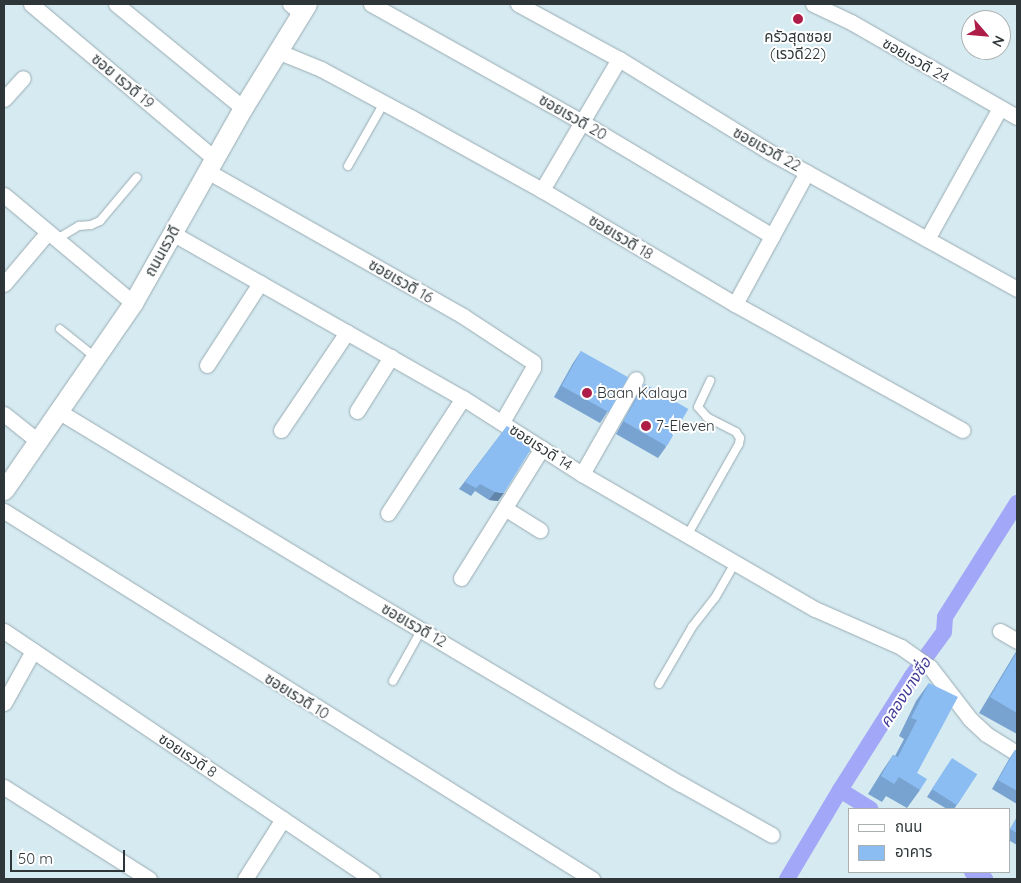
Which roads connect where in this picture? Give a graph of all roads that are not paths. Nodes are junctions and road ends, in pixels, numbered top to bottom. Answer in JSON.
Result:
{"nodes":[{"id":1,"x":31,"y":4,"type":"edge"},
{"id":2,"x":116,"y":4,"type":"edge"},
{"id":3,"x":371,"y":4,"type":"edge"},
{"id":4,"x":518,"y":4,"type":"edge"},
{"id":5,"x":813,"y":4,"type":"edge"},
{"id":6,"x":299,"y":7,"type":"edge"},
{"id":7,"x":277,"y":51,"type":"junction"},
{"id":8,"x":619,"y":59,"type":"junction"},
{"id":9,"x":23,"y":78,"type":"dead end"},
{"id":10,"x":4,"y":99,"type":"edge"},
{"id":11,"x":384,"y":103,"type":"junction"},
{"id":12,"x":243,"y":108,"type":"junction"},
{"id":13,"x":1000,"y":108,"type":"junction"},
{"id":14,"x":1017,"y":117,"type":"edge"},
{"id":15,"x":580,"y":121,"type":"junction"},
{"id":16,"x":211,"y":164,"type":"junction"},
{"id":17,"x":348,"y":166,"type":"dead end"},
{"id":18,"x":808,"y":172,"type":"junction"},
{"id":19,"x":137,"y":177,"type":"dead end"},
{"id":20,"x":542,"y":190,"type":"junction"},
{"id":21,"x":4,"y":195,"type":"edge"},
{"id":22,"x":172,"y":233,"type":"junction"},
{"id":23,"x":53,"y":236,"type":"junction"},
{"id":24,"x":772,"y":236,"type":"junction"},
{"id":25,"x":927,"y":239,"type":"junction"},
{"id":26,"x":260,"y":282,"type":"junction"},
{"id":27,"x":4,"y":284,"type":"edge"},
{"id":28,"x":1017,"y":289,"type":"edge"},
{"id":29,"x":133,"y":303,"type":"junction"},
{"id":30,"x":735,"y":304,"type":"junction"},
{"id":31,"x":60,"y":329,"type":"dead end"},
{"id":32,"x":346,"y":332,"type":"junction"},
{"id":33,"x":95,"y":357,"type":"junction"},
{"id":34,"x":391,"y":357,"type":"junction"},
{"id":35,"x":207,"y":365,"type":"dead end"},
{"id":36,"x":636,"y":379,"type":"dead end"},
{"id":37,"x":710,"y":382,"type":"dead end"},
{"id":38,"x":463,"y":398,"type":"junction"},
{"id":39,"x":58,"y":411,"type":"junction"},
{"id":40,"x":357,"y":411,"type":"dead end"},
{"id":41,"x":4,"y":414,"type":"edge"},
{"id":42,"x":502,"y":422,"type":"junction"},
{"id":43,"x":281,"y":430,"type":"dead end"},
{"id":44,"x":962,"y":430,"type":"dead end"},
{"id":45,"x":38,"y":441,"type":"junction"},
{"id":46,"x":542,"y":448,"type":"junction"},
{"id":47,"x":582,"y":474,"type":"junction"},
{"id":48,"x":4,"y":490,"type":"edge"},
{"id":49,"x":506,"y":509,"type":"junction"},
{"id":50,"x":4,"y":511,"type":"edge"},
{"id":51,"x":388,"y":513,"type":"dead end"},
{"id":52,"x":540,"y":530,"type":"dead end"},
{"id":53,"x":688,"y":534,"type":"junction"},
{"id":54,"x":735,"y":563,"type":"junction"},
{"id":55,"x":461,"y":578,"type":"dead end"},
{"id":56,"x":422,"y":629,"type":"junction"},
{"id":57,"x":1000,"y":630,"type":"dead end"},
{"id":58,"x":4,"y":631,"type":"edge"},
{"id":59,"x":1017,"y":641,"type":"edge"},
{"id":60,"x":33,"y":651,"type":"junction"},
{"id":61,"x":393,"y":681,"type":"dead end"},
{"id":62,"x":659,"y":684,"type":"dead end"},
{"id":63,"x":4,"y":703,"type":"edge"},
{"id":64,"x":1017,"y":753,"type":"edge"},
{"id":65,"x":4,"y":788,"type":"edge"},
{"id":66,"x":283,"y":820,"type":"junction"},
{"id":67,"x":772,"y":835,"type":"dead end"},
{"id":68,"x":148,"y":879,"type":"edge"},
{"id":69,"x":245,"y":879,"type":"edge"},
{"id":70,"x":372,"y":879,"type":"edge"},
{"id":71,"x":592,"y":879,"type":"edge"}],
"edges":[{"from":1,"to":16,"type":"street","name":"ซอย เรวดี 19"},
{"from":2,"to":12,"type":"street"},
{"from":3,"to":15,"type":"street","name":"ซอยเรวดี 20"},
{"from":4,"to":8,"type":"street","name":"ซอยเรวดี 22"},
{"from":5,"to":13,"type":"street","name":"ซอยเรวดี 24"},
{"from":6,"to":7,"type":"street","name":"ถนนเรวดี"},
{"from":7,"to":11,"type":"street","name":"ซอยเรวดี 18"},
{"from":7,"to":12,"type":"street","name":"ถนนเรวดี"},
{"from":8,"to":15,"type":"street"},
{"from":8,"to":18,"type":"street","name":"ซอยเรวดี 22"},
{"from":9,"to":10,"type":"street"},
{"from":11,"to":17,"type":"lane"},
{"from":11,"to":20,"type":"street","name":"ซอยเรวดี 18"},
{"from":12,"to":16,"type":"street","name":"ถนนเรวดี"},
{"from":13,"to":14,"type":"street","name":"ซอยเรวดี 24"},
{"from":13,"to":25,"type":"street"},
{"from":15,"to":20,"type":"street"},
{"from":15,"to":24,"type":"street","name":"ซอยเรวดี 20"},
{"from":16,"to":22,"type":"street","name":"ถนนเรวดี"},
{"from":16,"to":42,"type":"street","name":"ซอยเรวดี 16"},
{"from":18,"to":24,"type":"street"},
{"from":18,"to":25,"type":"street","name":"ซอยเรวดี 22"},
{"from":19,"to":23,"type":"lane"},
{"from":20,"to":30,"type":"street","name":"ซอยเรวดี 18"},
{"from":21,"to":23,"type":"street"},
{"from":22,"to":26,"type":"street","name":"ซอยเรวดี 14"},
{"from":22,"to":29,"type":"street","name":"ถนนเรวดี"},
{"from":23,"to":27,"type":"street"},
{"from":23,"to":29,"type":"street"},
{"from":24,"to":30,"type":"street"},
{"from":25,"to":28,"type":"street","name":"ซอยเรวดี 22"},
{"from":26,"to":32,"type":"street","name":"ซอยเรวดี 14"},
{"from":26,"to":35,"type":"street"},
{"from":29,"to":33,"type":"street","name":"ถนนเรวดี"},
{"from":30,"to":44,"type":"street","name":"ซอยเรวดี 18"},
{"from":31,"to":33,"type":"lane"},
{"from":32,"to":34,"type":"street","name":"ซอยเรวดี 14"},
{"from":32,"to":43,"type":"street"},
{"from":33,"to":39,"type":"street","name":"ถนนเรวดี"},
{"from":34,"to":38,"type":"street","name":"ซอยเรวดี 14"},
{"from":34,"to":40,"type":"street"},
{"from":36,"to":47,"type":"street"},
{"from":37,"to":53,"type":"lane"},
{"from":38,"to":42,"type":"street","name":"ซอยเรวดี 14"},
{"from":38,"to":51,"type":"street"},
{"from":39,"to":45,"type":"street","name":"ถนนเรวดี"},
{"from":39,"to":56,"type":"street","name":"ซอยเรวดี 12"},
{"from":41,"to":45,"type":"street"},
{"from":42,"to":46,"type":"street","name":"ซอยเรวดี 14"},
{"from":45,"to":48,"type":"street","name":"ถนนเรวดี"},
{"from":46,"to":47,"type":"street","name":"ซอยเรวดี 14"},
{"from":46,"to":49,"type":"street"},
{"from":47,"to":53,"type":"street","name":"ซอยเรวดี 14"},
{"from":49,"to":52,"type":"street"},
{"from":49,"to":55,"type":"street"},
{"from":50,"to":71,"type":"street","name":"ซอยเรวดี 10"},
{"from":53,"to":54,"type":"street","name":"ซอยเรวดี 14"},
{"from":54,"to":62,"type":"lane"},
{"from":54,"to":64,"type":"street","name":"ซอยเรวดี 14"},
{"from":56,"to":61,"type":"lane"},
{"from":56,"to":67,"type":"street","name":"ซอยเรวดี 12"},
{"from":57,"to":59,"type":"street"},
{"from":58,"to":60,"type":"street","name":"ซอยเรวดี 8"},
{"from":60,"to":63,"type":"street"},
{"from":60,"to":66,"type":"street","name":"ซอยเรวดี 8"},
{"from":65,"to":68,"type":"street"},
{"from":66,"to":69,"type":"street"},
{"from":66,"to":70,"type":"street","name":"ซอยเรวดี 8"}]}
